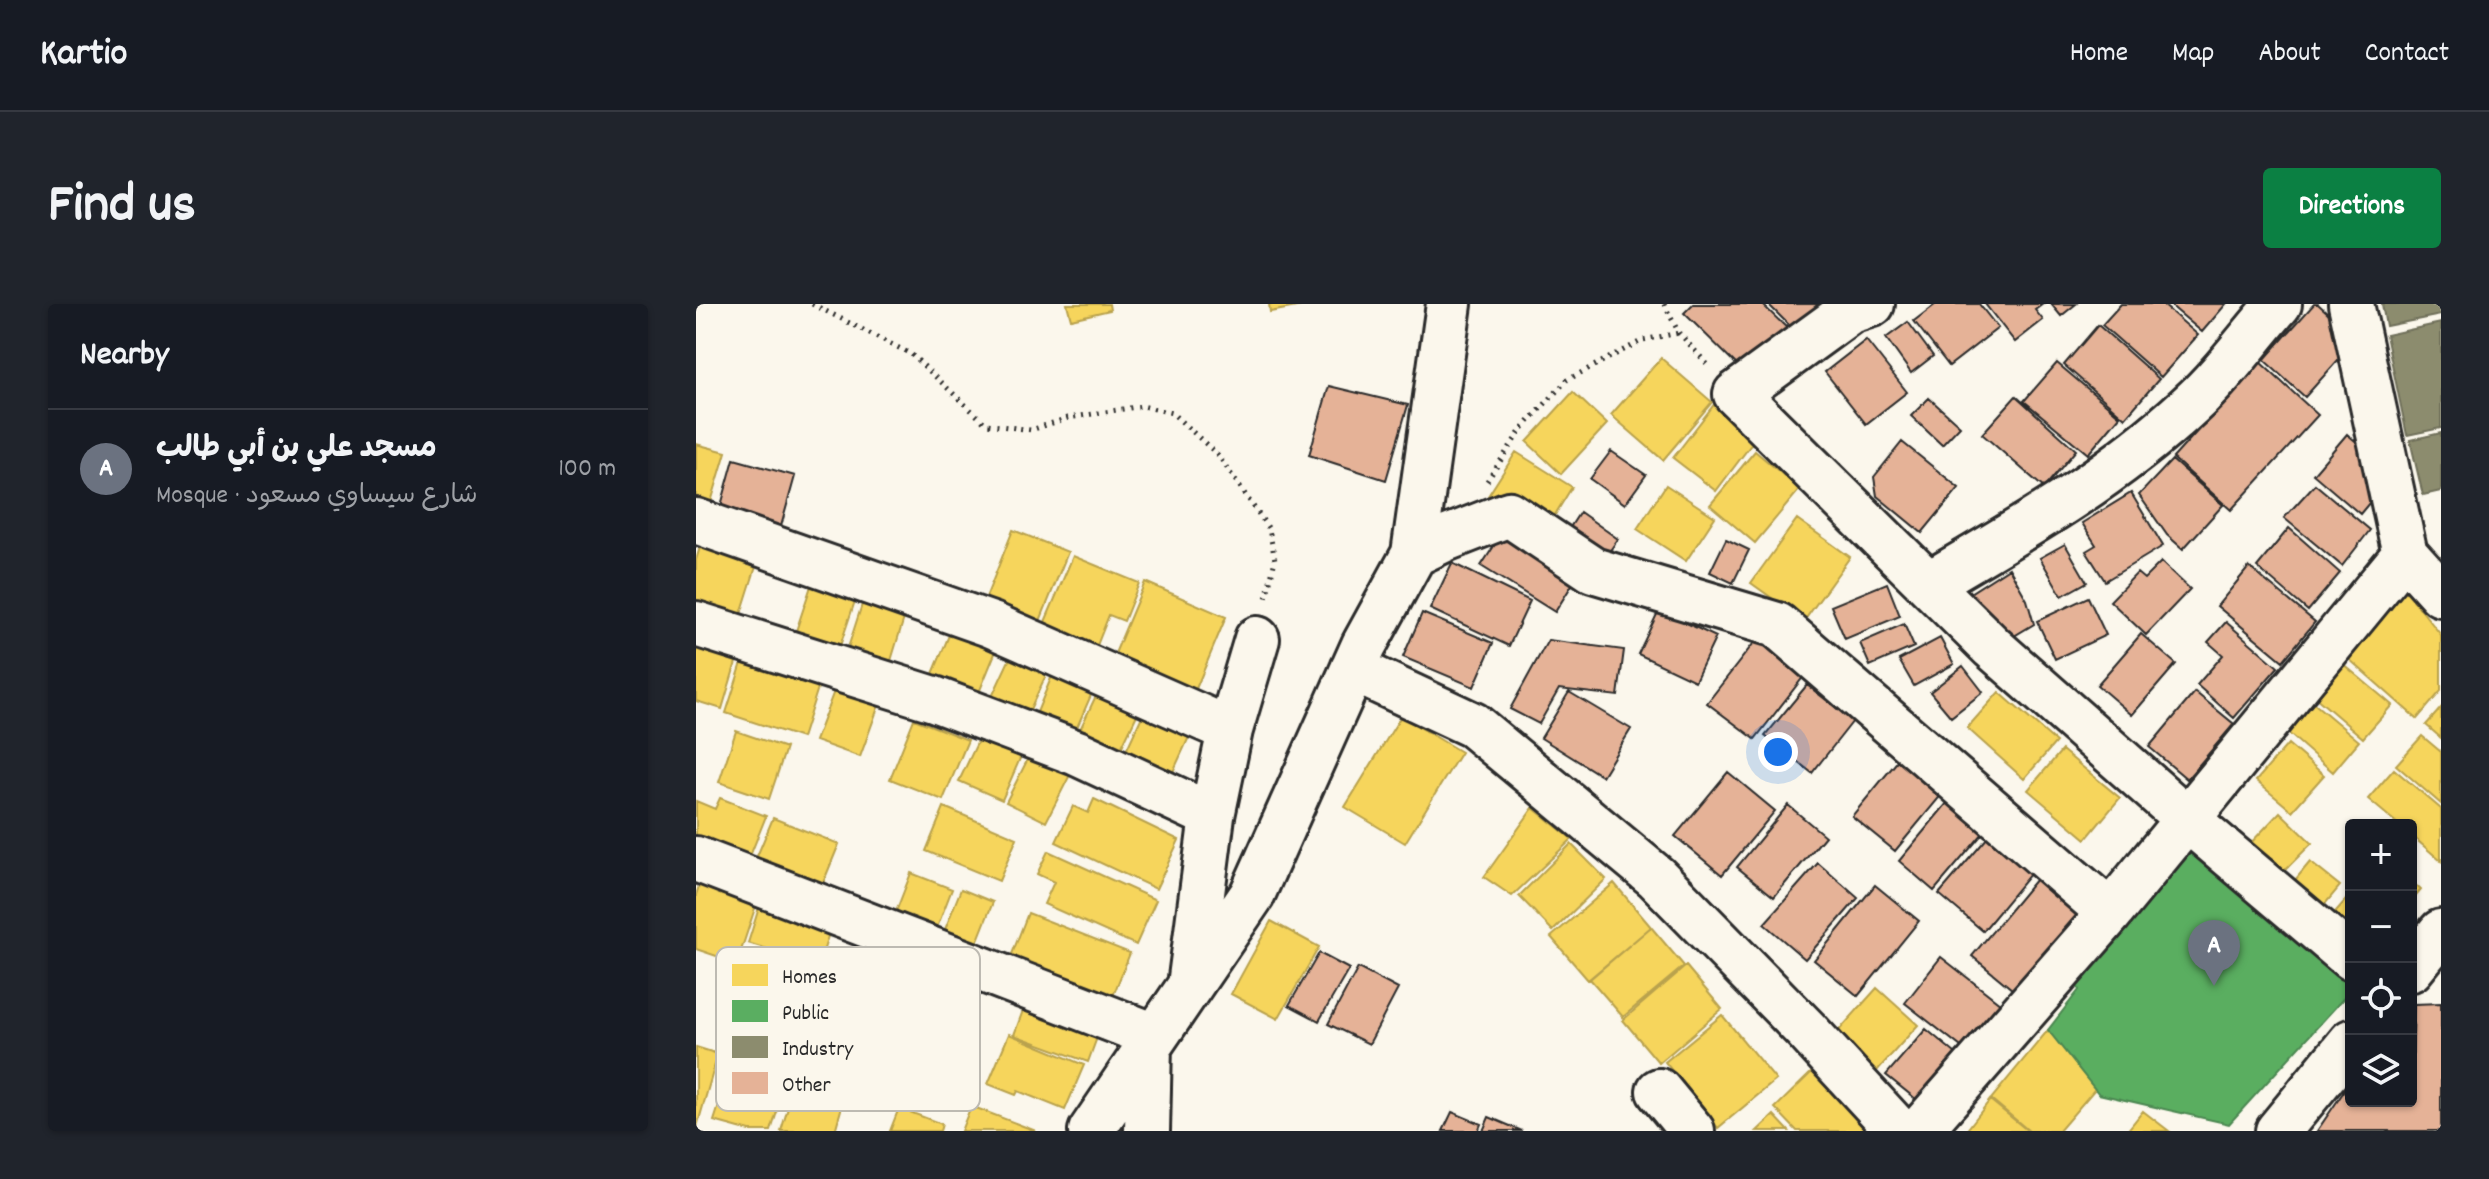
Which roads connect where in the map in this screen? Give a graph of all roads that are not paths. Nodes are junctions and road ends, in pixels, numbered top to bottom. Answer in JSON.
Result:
{"nodes":[{"id":1,"x":1449,"y":304,"type":"edge"},
{"id":2,"x":1872,"y":304,"type":"edge"},
{"id":3,"x":2279,"y":304,"type":"edge"},
{"id":4,"x":2351,"y":304,"type":"edge"},
{"id":5,"x":696,"y":521,"type":"edge"},
{"id":6,"x":1414,"y":554,"type":"junction"},
{"id":7,"x":2405,"y":554,"type":"junction"},
{"id":8,"x":1930,"y":583,"type":"junction"},
{"id":9,"x":2441,"y":594,"type":"edge"},
{"id":10,"x":696,"y":624,"type":"edge"},
{"id":11,"x":1257,"y":639,"type":"road end"},
{"id":12,"x":1353,"y":669,"type":"junction"},
{"id":13,"x":1230,"y":730,"type":"junction"},
{"id":14,"x":1212,"y":816,"type":"junction"},
{"id":15,"x":2187,"y":819,"type":"junction"},
{"id":16,"x":696,"y":859,"type":"edge"},
{"id":17,"x":2110,"y":913,"type":"junction"},
{"id":18,"x":2441,"y":932,"type":"edge"},
{"id":19,"x":918,"y":947,"type":"edge"},
{"id":20,"x":2345,"y":953,"type":"edge"},
{"id":21,"x":2416,"y":963,"type":"edge"},
{"id":22,"x":980,"y":972,"type":"edge"},
{"id":23,"x":1190,"y":984,"type":"junction"},
{"id":24,"x":1152,"y":1040,"type":"junction"},
{"id":25,"x":2345,"y":1049,"type":"edge"},
{"id":26,"x":1659,"y":1091,"type":"dead end"},
{"id":27,"x":1091,"y":1131,"type":"edge"},
{"id":28,"x":1147,"y":1131,"type":"edge"},
{"id":29,"x":1692,"y":1131,"type":"edge"},
{"id":30,"x":1899,"y":1131,"type":"edge"},
{"id":31,"x":1919,"y":1131,"type":"edge"},
{"id":32,"x":2278,"y":1131,"type":"edge"}],
"edges":[{"from":1,"to":6,"type":"street"},
{"from":2,"to":8,"type":"street"},
{"from":3,"to":8,"type":"street"},
{"from":4,"to":7,"type":"street"},
{"from":5,"to":13,"type":"street"},
{"from":6,"to":12,"type":"street"},
{"from":6,"to":17,"type":"street"},
{"from":7,"to":9,"type":"street"},
{"from":7,"to":15,"type":"street"},
{"from":8,"to":15,"type":"street"},
{"from":10,"to":14,"type":"street"},
{"from":11,"to":13,"type":"street"},
{"from":12,"to":23,"type":"street"},
{"from":12,"to":30,"type":"street"},
{"from":13,"to":14,"type":"street"},
{"from":14,"to":23,"type":"street"},
{"from":15,"to":17,"type":"street"},
{"from":15,"to":20,"type":"street"},
{"from":16,"to":19,"type":"street"},
{"from":17,"to":31,"type":"street"},
{"from":18,"to":21,"type":"street"},
{"from":22,"to":24,"type":"street"},
{"from":23,"to":24,"type":"street"},
{"from":24,"to":27,"type":"street"},
{"from":24,"to":28,"type":"street"},
{"from":25,"to":32,"type":"street"},
{"from":26,"to":29,"type":"street"}]}
